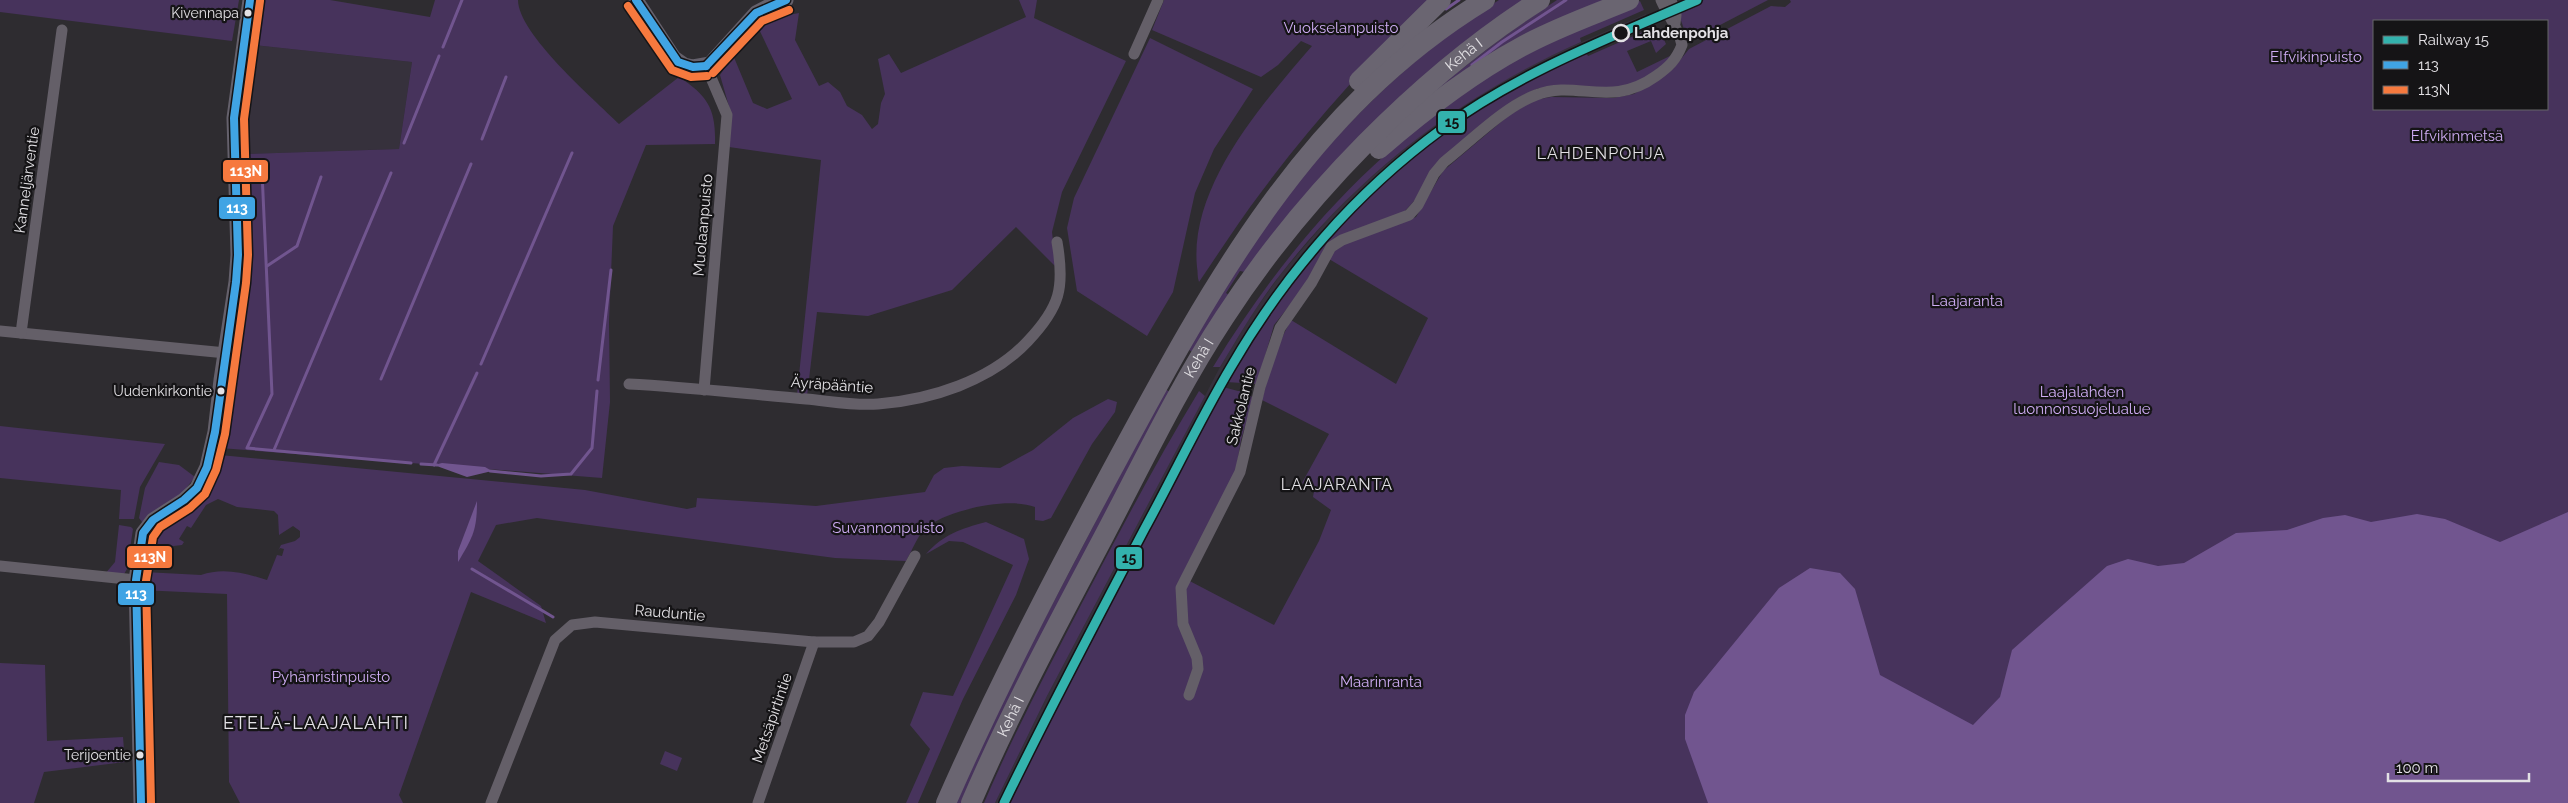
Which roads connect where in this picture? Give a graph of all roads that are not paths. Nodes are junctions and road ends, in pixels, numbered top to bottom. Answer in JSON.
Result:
{"nodes":[{"id":1,"x":250,"y":0,"type":"edge"},
{"id":2,"x":636,"y":0,"type":"edge"},
{"id":3,"x":786,"y":0,"type":"edge"},
{"id":4,"x":1158,"y":0,"type":"edge"},
{"id":5,"x":1441,"y":0,"type":"edge"},
{"id":6,"x":1485,"y":0,"type":"edge"},
{"id":7,"x":1540,"y":0,"type":"edge"},
{"id":8,"x":1629,"y":0,"type":"edge"},
{"id":9,"x":1661,"y":0,"type":"edge"},
{"id":10,"x":1671,"y":0,"type":"edge"},
{"id":11,"x":1675,"y":23,"type":"junction"},
{"id":12,"x":62,"y":30,"type":"dead end"},
{"id":13,"x":1134,"y":54,"type":"dead end"},
{"id":14,"x":706,"y":66,"type":"junction"},
{"id":15,"x":1288,"y":180,"type":"junction"},
{"id":16,"x":1311,"y":203,"type":"junction"},
{"id":17,"x":1057,"y":242,"type":"dead end"},
{"id":18,"x":0,"y":331,"type":"edge"},
{"id":19,"x":21,"y":333,"type":"junction"},
{"id":20,"x":226,"y":353,"type":"junction"},
{"id":21,"x":629,"y":384,"type":"dead end"},
{"id":22,"x":704,"y":390,"type":"junction"},
{"id":23,"x":915,"y":556,"type":"dead end"},
{"id":24,"x":0,"y":566,"type":"edge"},
{"id":25,"x":136,"y":580,"type":"junction"},
{"id":26,"x":814,"y":642,"type":"junction"},
{"id":27,"x":1189,"y":695,"type":"dead end"},
{"id":28,"x":141,"y":803,"type":"edge"},
{"id":29,"x":491,"y":803,"type":"edge"},
{"id":30,"x":758,"y":803,"type":"edge"},
{"id":31,"x":946,"y":803,"type":"edge"},
{"id":32,"x":971,"y":803,"type":"edge"}],
"edges":[{"from":1,"to":20,"type":"street"},
{"from":2,"to":14,"type":"street"},
{"from":3,"to":14,"type":"street"},
{"from":4,"to":13,"type":"street"},
{"from":5,"to":15,"type":"highway"},
{"from":6,"to":15,"type":"highway","name":"Kehä I"},
{"from":7,"to":16,"type":"highway","name":"Kehä I"},
{"from":8,"to":16,"type":"highway"},
{"from":9,"to":11,"type":"street","name":"Sakkolantie"},
{"from":10,"to":11,"type":"street","name":"Sakkolantie"},
{"from":11,"to":27,"type":"street","name":"Sakkolantie"},
{"from":12,"to":19,"type":"street","name":"Kanneljärventie"},
{"from":14,"to":22,"type":"street","name":"Muolaanpuisto"},
{"from":15,"to":31,"type":"highway","name":"Kehä I"},
{"from":16,"to":32,"type":"highway","name":"Kehä I"},
{"from":17,"to":22,"type":"street","name":"Äyräpääntie"},
{"from":18,"to":19,"type":"street"},
{"from":19,"to":20,"type":"street"},
{"from":20,"to":25,"type":"street"},
{"from":21,"to":22,"type":"street","name":"Äyräpääntie"},
{"from":23,"to":26,"type":"street","name":"Rauduntie"},
{"from":24,"to":25,"type":"street"},
{"from":25,"to":28,"type":"street"},
{"from":26,"to":29,"type":"street","name":"Rauduntie"},
{"from":26,"to":30,"type":"street","name":"Metsäpirtintie"}]}
